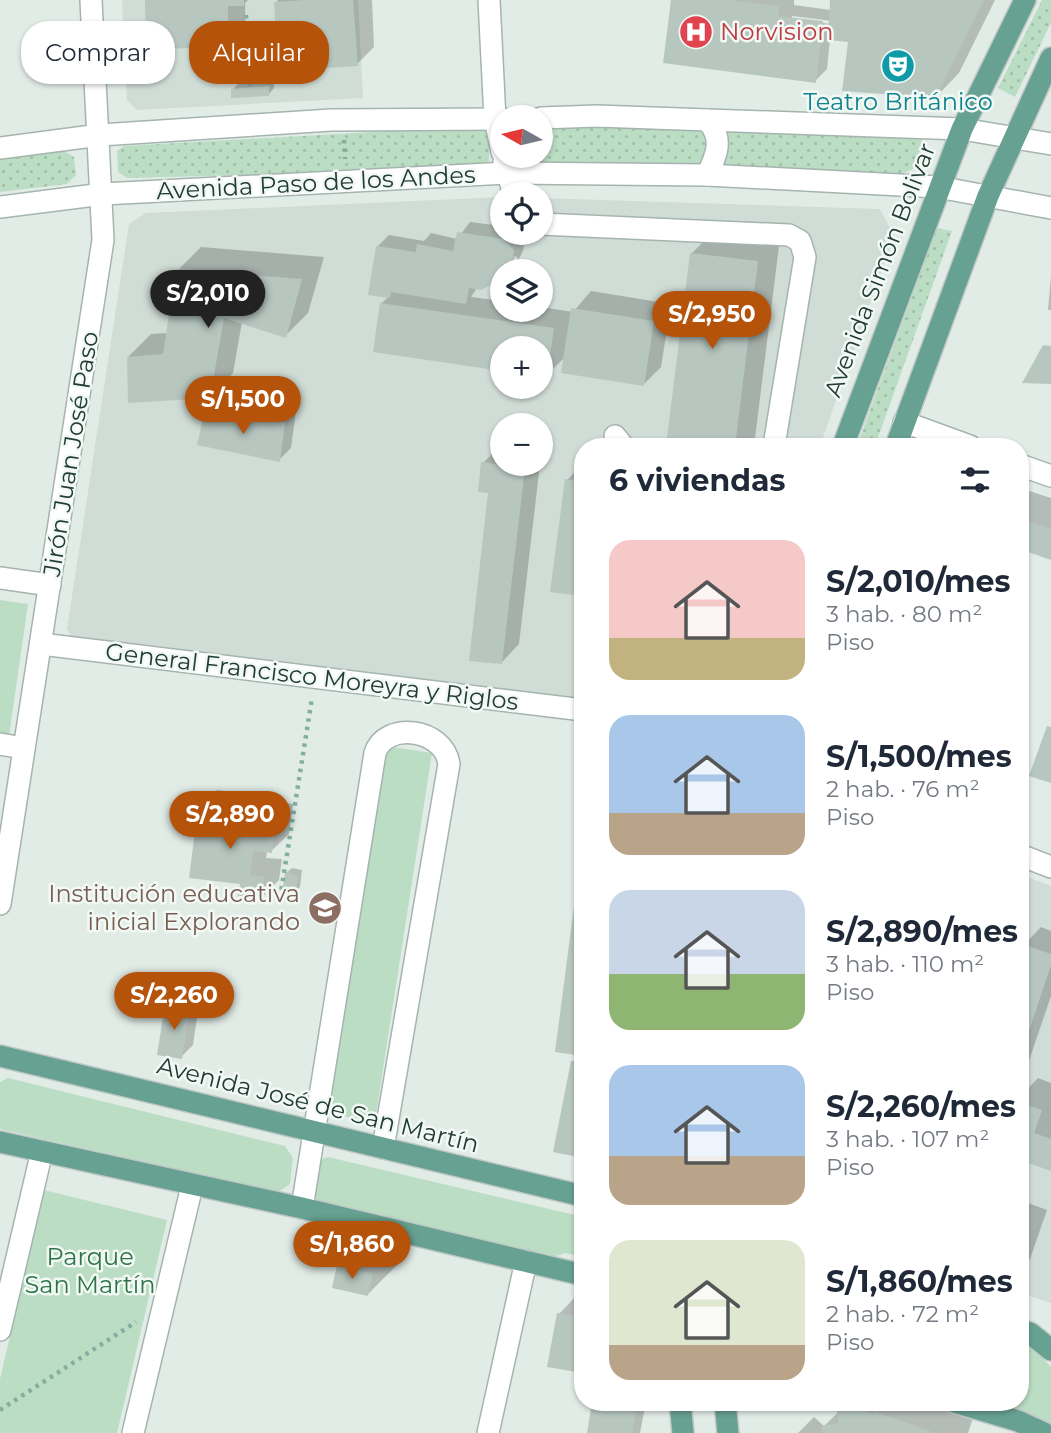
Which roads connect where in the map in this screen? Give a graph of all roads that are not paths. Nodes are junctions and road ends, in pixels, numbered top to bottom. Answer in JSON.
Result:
{"nodes":[{"id":1,"x":91,"y":0,"type":"edge"},
{"id":2,"x":488,"y":0,"type":"edge"},
{"id":3,"x":1025,"y":0,"type":"edge"},
{"id":4,"x":1051,"y":58,"type":"edge"},
{"id":5,"x":498,"y":105,"type":"edge"},
{"id":6,"x":553,"y":118,"type":"edge"},
{"id":7,"x":490,"y":119,"type":"edge"},
{"id":8,"x":707,"y":120,"type":"junction"},
{"id":9,"x":961,"y":129,"type":"junction"},
{"id":10,"x":100,"y":135,"type":"junction"},
{"id":11,"x":1013,"y":137,"type":"junction"},
{"id":12,"x":1051,"y":144,"type":"edge"},
{"id":13,"x":0,"y":148,"type":"edge"},
{"id":14,"x":490,"y":162,"type":"edge"},
{"id":15,"x":553,"y":164,"type":"edge"},
{"id":16,"x":707,"y":175,"type":"junction"},
{"id":17,"x":938,"y":187,"type":"junction"},
{"id":18,"x":103,"y":194,"type":"junction"},
{"id":19,"x":988,"y":196,"type":"junction"},
{"id":20,"x":0,"y":207,"type":"edge"},
{"id":21,"x":1051,"y":208,"type":"edge"},
{"id":22,"x":553,"y":225,"type":"edge"},
{"id":23,"x":904,"y":422,"type":"junction"},
{"id":24,"x":775,"y":438,"type":"edge"},
{"id":25,"x":846,"y":438,"type":"edge"},
{"id":26,"x":899,"y":438,"type":"edge"},
{"id":27,"x":948,"y":438,"type":"edge"},
{"id":28,"x":1029,"y":468,"type":"edge"},
{"id":29,"x":1051,"y":476,"type":"edge"},
{"id":30,"x":0,"y":578,"type":"edge"},
{"id":31,"x":50,"y":585,"type":"junction"},
{"id":32,"x":41,"y":644,"type":"junction"},
{"id":33,"x":574,"y":709,"type":"edge"},
{"id":34,"x":0,"y":744,"type":"edge"},
{"id":35,"x":24,"y":748,"type":"junction"},
{"id":36,"x":1029,"y":858,"type":"edge"},
{"id":37,"x":1051,"y":867,"type":"edge"},
{"id":38,"x":0,"y":904,"type":"edge"},
{"id":39,"x":0,"y":1056,"type":"edge"},
{"id":40,"x":315,"y":1132,"type":"junction"},
{"id":41,"x":0,"y":1142,"type":"edge"},
{"id":42,"x":383,"y":1148,"type":"junction"},
{"id":43,"x":42,"y":1151,"type":"junction"},
{"id":44,"x":192,"y":1186,"type":"junction"},
{"id":45,"x":574,"y":1194,"type":"edge"},
{"id":46,"x":302,"y":1208,"type":"junction"},
{"id":47,"x":526,"y":1261,"type":"junction"},
{"id":48,"x":574,"y":1273,"type":"edge"},
{"id":49,"x":0,"y":1330,"type":"edge"},
{"id":50,"x":1029,"y":1333,"type":"edge"},
{"id":51,"x":1051,"y":1350,"type":"edge"},
{"id":52,"x":681,"y":1411,"type":"edge"},
{"id":53,"x":726,"y":1411,"type":"edge"},
{"id":54,"x":984,"y":1411,"type":"edge"},
{"id":55,"x":133,"y":1433,"type":"edge"},
{"id":56,"x":488,"y":1433,"type":"edge"},
{"id":57,"x":683,"y":1433,"type":"edge"},
{"id":58,"x":728,"y":1433,"type":"edge"},
{"id":59,"x":1044,"y":1433,"type":"edge"}],
"edges":[{"from":1,"to":10,"type":"street","name":"Jirón Juan José Paso"},
{"from":2,"to":5,"type":"street"},
{"from":3,"to":9,"type":"main road","name":"Avenida Simón Bolivar"},
{"from":4,"to":11,"type":"main road"},
{"from":6,"to":8,"type":"street"},
{"from":7,"to":10,"type":"street"},
{"from":8,"to":9,"type":"street"},
{"from":8,"to":16,"type":"street"},
{"from":9,"to":11,"type":"street"},
{"from":9,"to":17,"type":"main road","name":"Avenida Simón Bolivar"},
{"from":10,"to":13,"type":"street"},
{"from":10,"to":18,"type":"street","name":"Jirón Juan José Paso"},
{"from":11,"to":12,"type":"street"},
{"from":11,"to":19,"type":"main road"},
{"from":14,"to":18,"type":"street","name":"Avenida Paso de los Andes"},
{"from":15,"to":16,"type":"street","name":"Avenida Paso de los Andes"},
{"from":16,"to":17,"type":"street","name":"Avenida Paso de los Andes"},
{"from":17,"to":19,"type":"street","name":"Avenida Paso de los Andes"},
{"from":17,"to":25,"type":"main road","name":"Avenida Simón Bolivar"},
{"from":18,"to":20,"type":"street","name":"Avenida Paso de los Andes"},
{"from":18,"to":31,"type":"street","name":"Jirón Juan José Paso"},
{"from":19,"to":21,"type":"street","name":"Avenida Paso de los Andes"},
{"from":19,"to":23,"type":"main road"},
{"from":22,"to":24,"type":"street"},
{"from":23,"to":26,"type":"main road"},
{"from":23,"to":27,"type":"street"},
{"from":28,"to":29,"type":"street"},
{"from":30,"to":31,"type":"street"},
{"from":31,"to":32,"type":"street","name":"Jirón Juan José Paso"},
{"from":32,"to":33,"type":"street","name":"General Francisco Moreyra y Riglos"},
{"from":32,"to":35,"type":"street","name":"Jirón Juan José Paso"},
{"from":34,"to":35,"type":"street"},
{"from":35,"to":38,"type":"street","name":"Jirón Juan José Paso"},
{"from":36,"to":37,"type":"street"},
{"from":39,"to":40,"type":"main road","name":"Avenida José de San Martín"},
{"from":40,"to":42,"type":"main road","name":"Avenida José de San Martín"},
{"from":40,"to":42,"type":"street"},
{"from":40,"to":46,"type":"street"},
{"from":41,"to":43,"type":"main road"},
{"from":42,"to":45,"type":"main road","name":"Avenida José de San Martín"},
{"from":43,"to":44,"type":"main road"},
{"from":43,"to":49,"type":"street"},
{"from":44,"to":46,"type":"main road"},
{"from":44,"to":55,"type":"street"},
{"from":46,"to":47,"type":"main road"},
{"from":47,"to":48,"type":"main road"},
{"from":47,"to":56,"type":"street"},
{"from":50,"to":51,"type":"main road"},
{"from":52,"to":57,"type":"main road"},
{"from":53,"to":58,"type":"main road"},
{"from":54,"to":59,"type":"main road"}]}
